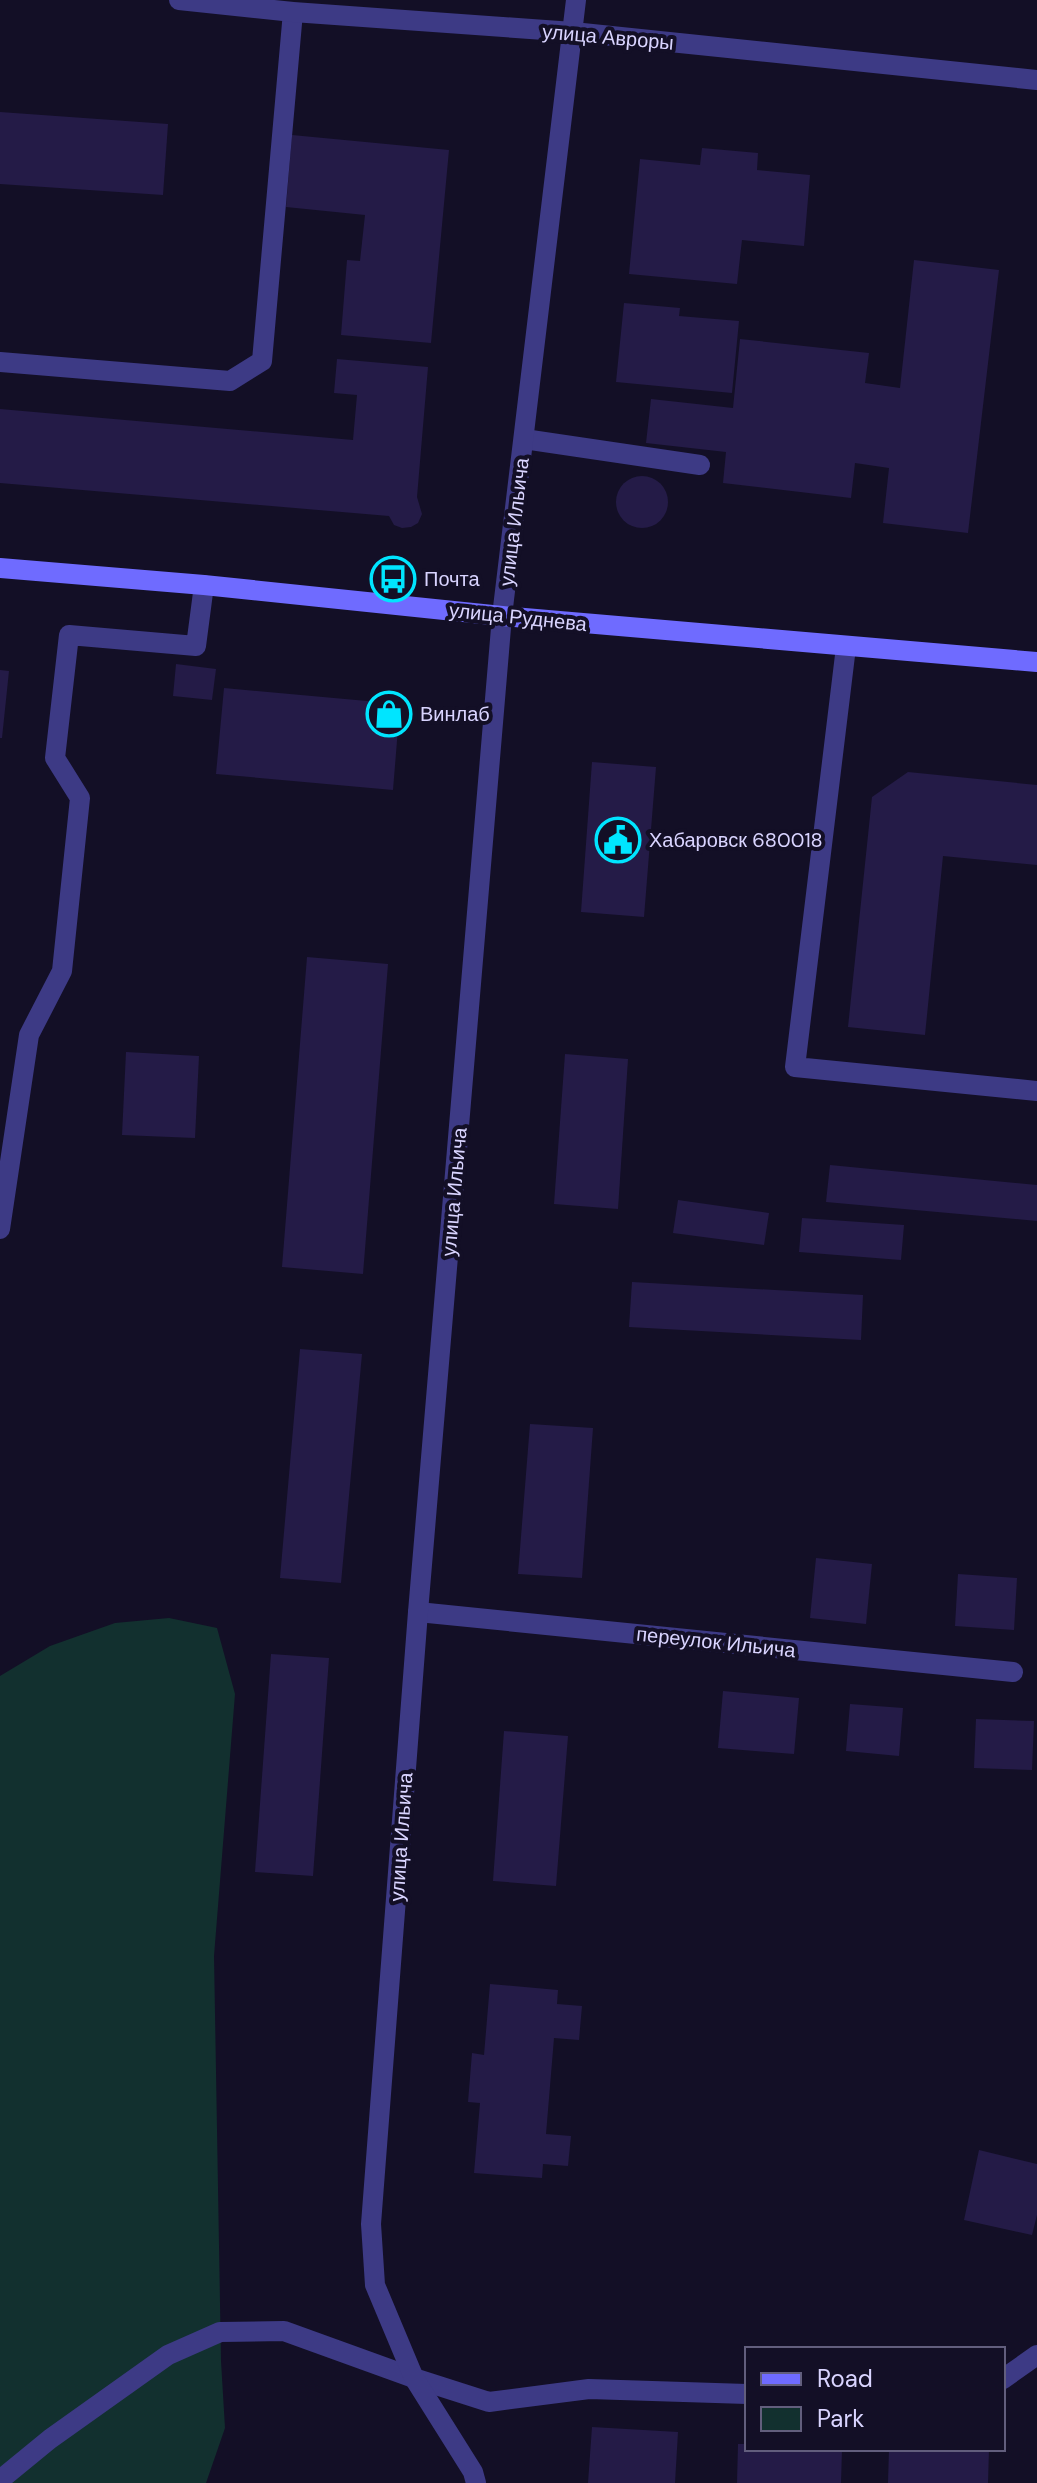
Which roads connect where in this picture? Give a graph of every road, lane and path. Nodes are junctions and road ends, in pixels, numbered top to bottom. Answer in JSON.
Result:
{"nodes":[{"id":1,"x":179,"y":0,"type":"edge"},
{"id":2,"x":576,"y":0,"type":"edge"},
{"id":3,"x":293,"y":12,"type":"junction"},
{"id":4,"x":573,"y":32,"type":"junction"},
{"id":5,"x":1037,"y":80,"type":"edge"},
{"id":6,"x":0,"y":362,"type":"edge"},
{"id":7,"x":524,"y":439,"type":"junction"},
{"id":8,"x":700,"y":465,"type":"dead end"},
{"id":9,"x":0,"y":568,"type":"edge"},
{"id":10,"x":204,"y":585,"type":"junction"},
{"id":11,"x":502,"y":616,"type":"junction"},
{"id":12,"x":846,"y":647,"type":"junction"},
{"id":13,"x":1037,"y":662,"type":"edge"},
{"id":14,"x":1037,"y":1091,"type":"edge"},
{"id":15,"x":0,"y":1229,"type":"edge"},
{"id":16,"x":418,"y":1612,"type":"junction"},
{"id":17,"x":1013,"y":1672,"type":"dead end"},
{"id":18,"x":1037,"y":2355,"type":"edge"},
{"id":19,"x":414,"y":2378,"type":"junction"},
{"id":20,"x":1005,"y":2378,"type":"edge"},
{"id":21,"x":745,"y":2394,"type":"edge"},
{"id":22,"x":0,"y":2480,"type":"edge"},
{"id":23,"x":476,"y":2483,"type":"edge"}],
"edges":[{"from":1,"to":3,"type":"street","name":"улица Авроры"},
{"from":2,"to":4,"type":"street","name":"улица Ильича"},
{"from":3,"to":4,"type":"street","name":"улица Авроры"},
{"from":3,"to":6,"type":"street"},
{"from":4,"to":5,"type":"street","name":"улица Авроры"},
{"from":4,"to":7,"type":"street","name":"улица Ильича"},
{"from":7,"to":8,"type":"street"},
{"from":7,"to":11,"type":"street","name":"улица Ильича"},
{"from":9,"to":10,"type":"main road","name":"улица Руднева"},
{"from":10,"to":11,"type":"main road","name":"улица Руднева"},
{"from":10,"to":15,"type":"street"},
{"from":11,"to":12,"type":"main road","name":"улица Руднева"},
{"from":11,"to":16,"type":"street","name":"улица Ильича"},
{"from":12,"to":13,"type":"main road","name":"улица Руднева"},
{"from":12,"to":14,"type":"street"},
{"from":16,"to":17,"type":"street","name":"переулок Ильича"},
{"from":16,"to":19,"type":"street","name":"улица Ильича"},
{"from":18,"to":20,"type":"street"},
{"from":19,"to":21,"type":"street"},
{"from":19,"to":22,"type":"street"},
{"from":19,"to":23,"type":"street","name":"улица Ильича"}]}
